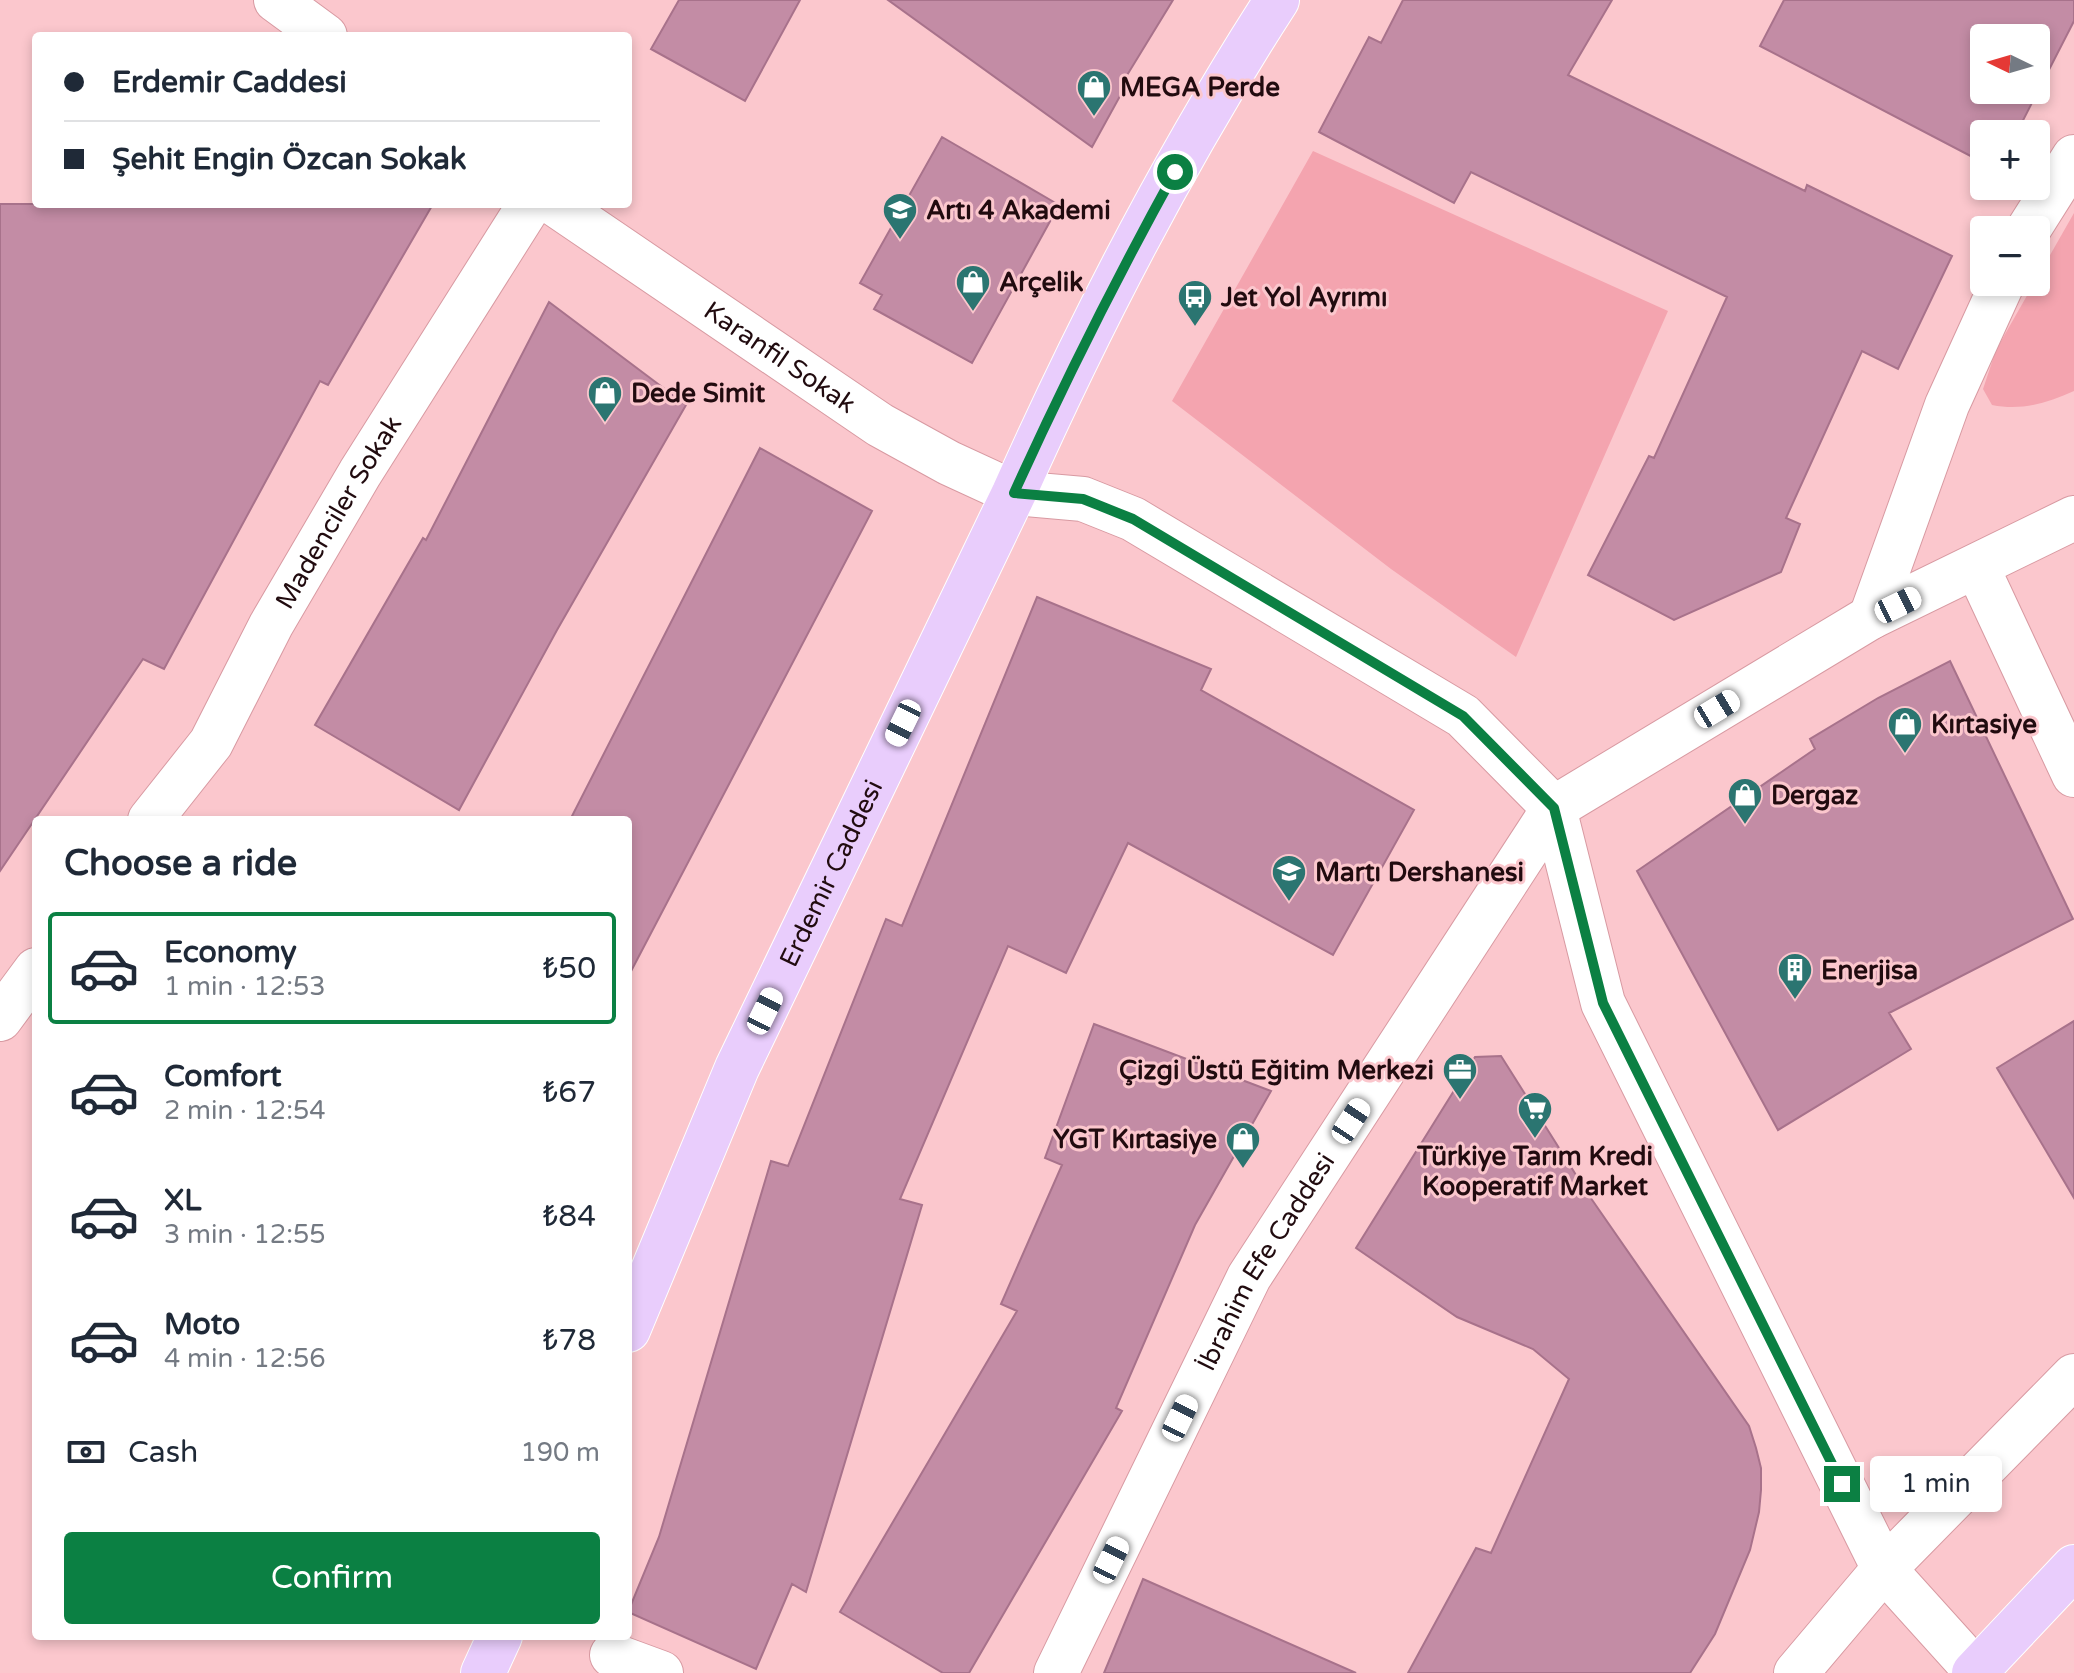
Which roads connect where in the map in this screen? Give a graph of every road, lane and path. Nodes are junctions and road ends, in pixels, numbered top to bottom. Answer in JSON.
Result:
{"nodes":[{"id":1,"x":276,"y":0,"type":"edge"},
{"id":2,"x":1277,"y":0,"type":"edge"},
{"id":3,"x":320,"y":32,"type":"edge"},
{"id":4,"x":2074,"y":157,"type":"edge"},
{"id":5,"x":527,"y":208,"type":"edge"},
{"id":6,"x":561,"y":208,"type":"edge"},
{"id":7,"x":2037,"y":216,"type":"edge"},
{"id":8,"x":1997,"y":296,"type":"edge"},
{"id":9,"x":1014,"y":493,"type":"junction"},
{"id":10,"x":2074,"y":518,"type":"edge"},
{"id":11,"x":1977,"y":567,"type":"junction"},
{"id":12,"x":1871,"y":617,"type":"junction"},
{"id":13,"x":2074,"y":775,"type":"edge"},
{"id":14,"x":1554,"y":808,"type":"junction"},
{"id":15,"x":153,"y":816,"type":"edge"},
{"id":16,"x":32,"y":975,"type":"edge"},
{"id":17,"x":0,"y":1019,"type":"edge"},
{"id":18,"x":632,"y":1320,"type":"edge"},
{"id":19,"x":2074,"y":1376,"type":"edge"},
{"id":20,"x":2074,"y":1567,"type":"edge"},
{"id":21,"x":1884,"y":1569,"type":"junction"},
{"id":22,"x":498,"y":1640,"type":"edge"},
{"id":23,"x":612,"y":1655,"type":"dead end"},
{"id":24,"x":1975,"y":1672,"type":"edge"},
{"id":25,"x":483,"y":1673,"type":"edge"},
{"id":26,"x":661,"y":1673,"type":"edge"},
{"id":27,"x":1056,"y":1673,"type":"edge"},
{"id":28,"x":1796,"y":1673,"type":"edge"}],
"edges":[{"from":1,"to":3,"type":"street"},
{"from":2,"to":9,"type":"main road","name":"Erdemir Caddesi"},
{"from":4,"to":7,"type":"street"},
{"from":5,"to":15,"type":"street","name":"Madenciler Sokak"},
{"from":6,"to":9,"type":"street","name":"Karanfil Sokak"},
{"from":8,"to":12,"type":"street"},
{"from":9,"to":14,"type":"street","name":"Karanfil Sokak"},
{"from":9,"to":18,"type":"main road","name":"Erdemir Caddesi"},
{"from":10,"to":11,"type":"street","name":"İbrahim Efe Caddesi"},
{"from":11,"to":12,"type":"street","name":"İbrahim Efe Caddesi"},
{"from":11,"to":13,"type":"street"},
{"from":12,"to":14,"type":"street","name":"İbrahim Efe Caddesi"},
{"from":14,"to":21,"type":"street"},
{"from":14,"to":27,"type":"street","name":"İbrahim Efe Caddesi"},
{"from":16,"to":17,"type":"street"},
{"from":19,"to":21,"type":"street"},
{"from":20,"to":24,"type":"main road"},
{"from":21,"to":24,"type":"street"},
{"from":21,"to":28,"type":"street"},
{"from":22,"to":25,"type":"main road"},
{"from":23,"to":26,"type":"street"}]}
